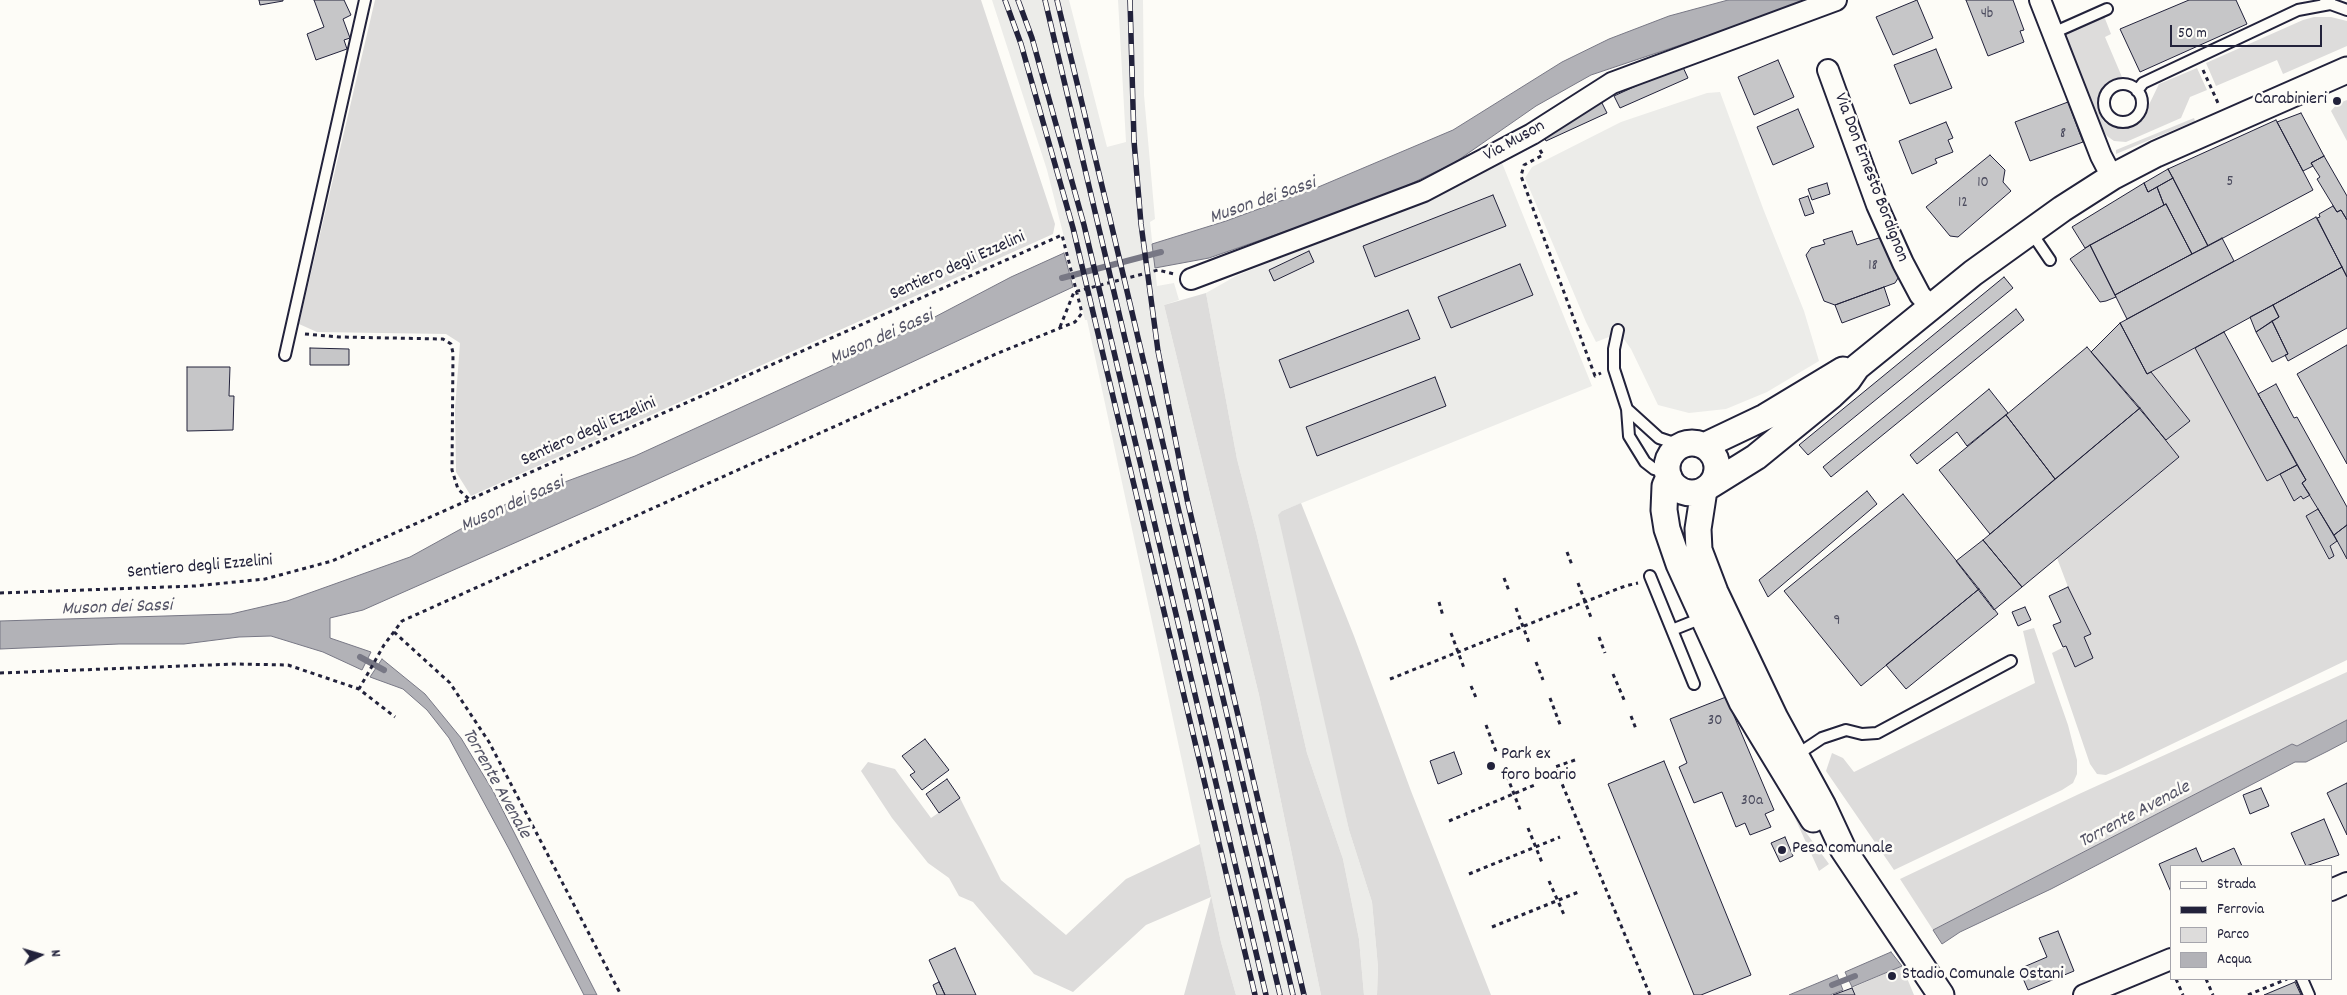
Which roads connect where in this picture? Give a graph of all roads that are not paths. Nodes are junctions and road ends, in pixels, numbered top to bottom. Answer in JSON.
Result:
{"nodes":[{"id":1,"x":365,"y":0,"type":"edge"},
{"id":2,"x":1836,"y":0,"type":"edge"},
{"id":3,"x":2040,"y":0,"type":"edge"},
{"id":4,"x":2327,"y":1,"type":"edge"},
{"id":5,"x":2108,"y":9,"type":"dead end"},
{"id":6,"x":2347,"y":10,"type":"edge"},
{"id":7,"x":2053,"y":32,"type":"junction"},
{"id":8,"x":1828,"y":70,"type":"dead end"},
{"id":9,"x":2347,"y":70,"type":"edge"},
{"id":10,"x":2137,"y":91,"type":"dead end"},
{"id":11,"x":2112,"y":177,"type":"junction"},
{"id":12,"x":2031,"y":232,"type":"junction"},
{"id":13,"x":2050,"y":260,"type":"dead end"},
{"id":14,"x":1191,"y":279,"type":"dead end"},
{"id":15,"x":1932,"y":308,"type":"junction"},
{"id":16,"x":1618,"y":330,"type":"dead end"},
{"id":17,"x":285,"y":355,"type":"dead end"},
{"id":18,"x":1857,"y":367,"type":"junction"},
{"id":19,"x":1627,"y":410,"type":"junction"},
{"id":20,"x":1692,"y":445,"type":"junction"},
{"id":21,"x":1668,"y":475,"type":"junction"},
{"id":22,"x":1708,"y":487,"type":"junction"},
{"id":23,"x":1698,"y":534,"type":"junction"},
{"id":24,"x":1650,"y":576,"type":"dead end"},
{"id":25,"x":1702,"y":618,"type":"junction"},
{"id":26,"x":1672,"y":630,"type":"junction"},
{"id":27,"x":1744,"y":653,"type":"junction"},
{"id":28,"x":2011,"y":661,"type":"dead end"},
{"id":29,"x":1694,"y":684,"type":"dead end"},
{"id":30,"x":1787,"y":760,"type":"junction"},
{"id":31,"x":2347,"y":883,"type":"edge"},
{"id":32,"x":2332,"y":890,"type":"edge"},
{"id":33,"x":2170,"y":959,"type":"edge"},
{"id":34,"x":2302,"y":980,"type":"edge"},
{"id":35,"x":1941,"y":995,"type":"edge"},
{"id":36,"x":2084,"y":995,"type":"edge"},
{"id":37,"x":2310,"y":995,"type":"edge"}],
"edges":[{"from":1,"to":17,"type":"lane"},
{"from":2,"to":14,"type":"street","name":"Via Muson"},
{"from":3,"to":7,"type":"street"},
{"from":4,"to":6,"type":"lane"},
{"from":4,"to":10,"type":"lane"},
{"from":5,"to":7,"type":"lane"},
{"from":7,"to":11,"type":"street"},
{"from":8,"to":15,"type":"street","name":"Via Don Ernesto Bordignon"},
{"from":9,"to":11,"type":"street"},
{"from":11,"to":12,"type":"street"},
{"from":12,"to":13,"type":"lane"},
{"from":12,"to":15,"type":"street"},
{"from":15,"to":18,"type":"street"},
{"from":16,"to":19,"type":"lane"},
{"from":18,"to":20,"type":"street"},
{"from":18,"to":22,"type":"street"},
{"from":19,"to":20,"type":"lane"},
{"from":19,"to":21,"type":"lane"},
{"from":20,"to":21,"type":"street"},
{"from":20,"to":22,"type":"street"},
{"from":21,"to":22,"type":"street"},
{"from":21,"to":25,"type":"street"},
{"from":22,"to":23,"type":"street"},
{"from":23,"to":25,"type":"street"},
{"from":23,"to":27,"type":"street"},
{"from":24,"to":26,"type":"lane"},
{"from":25,"to":26,"type":"lane"},
{"from":25,"to":27,"type":"street"},
{"from":25,"to":30,"type":"street"},
{"from":26,"to":29,"type":"lane"},
{"from":27,"to":30,"type":"street"},
{"from":28,"to":30,"type":"lane"},
{"from":30,"to":35,"type":"street"},
{"from":31,"to":32,"type":"street"},
{"from":33,"to":36,"type":"street"},
{"from":34,"to":37,"type":"lane"}]}
